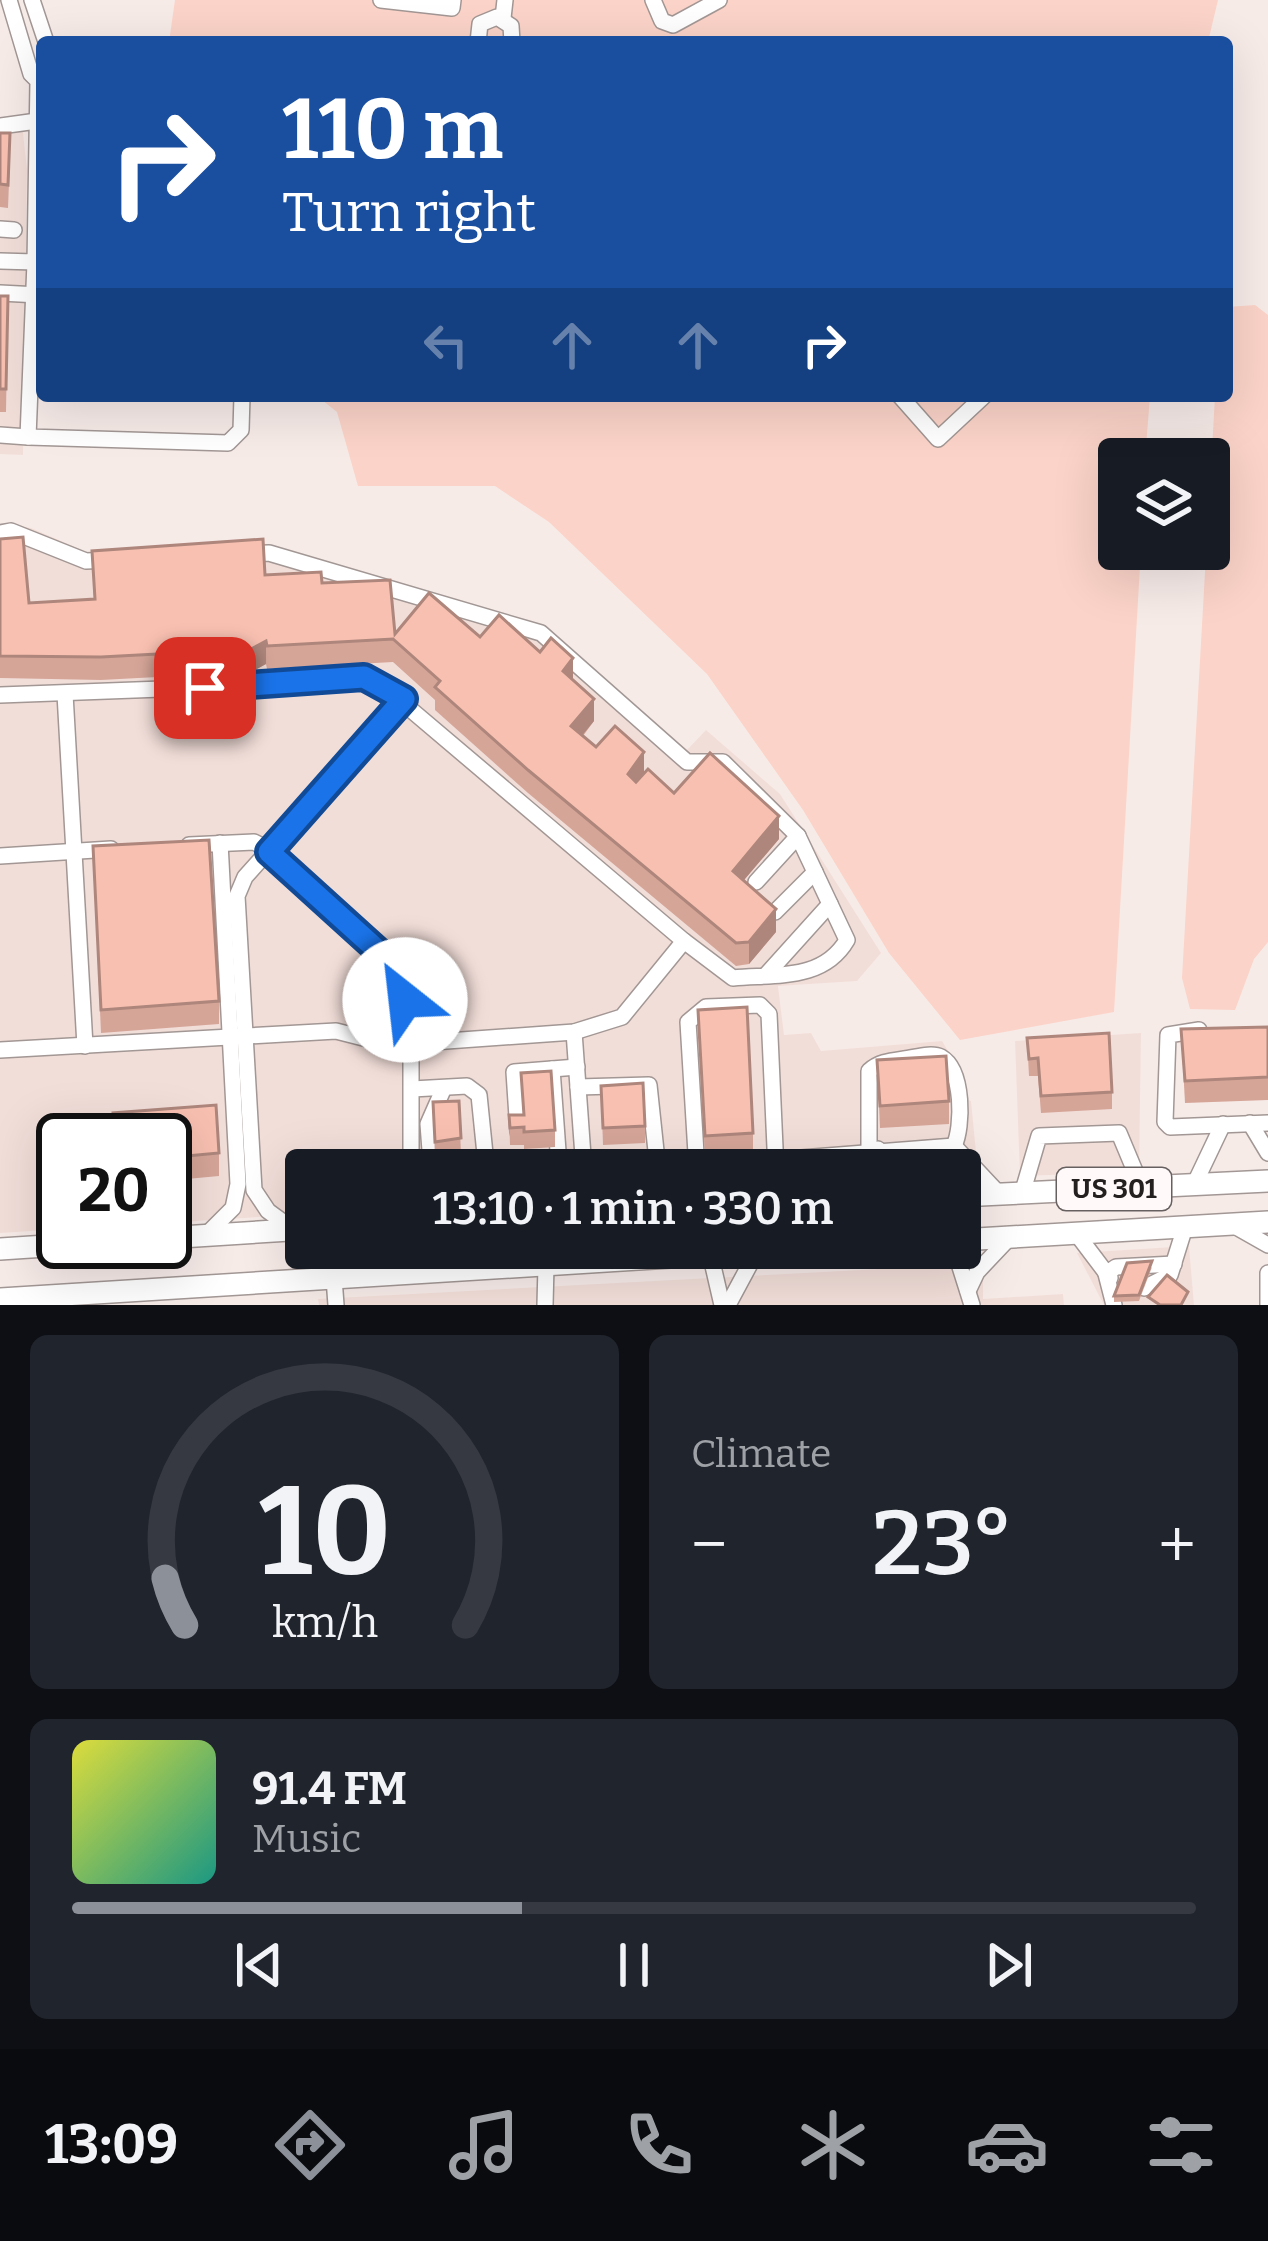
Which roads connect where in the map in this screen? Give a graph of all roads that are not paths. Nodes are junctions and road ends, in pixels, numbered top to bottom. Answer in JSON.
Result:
{"nodes":[{"id":1,"x":9,"y":0,"type":"edge"},
{"id":2,"x":32,"y":0,"type":"edge"},
{"id":3,"x":382,"y":0,"type":"edge"},
{"id":4,"x":488,"y":0,"type":"edge"},
{"id":5,"x":505,"y":0,"type":"edge"},
{"id":6,"x":653,"y":0,"type":"edge"},
{"id":7,"x":719,"y":0,"type":"edge"},
{"id":8,"x":453,"y":4,"type":"edge"},
{"id":9,"x":487,"y":26,"type":"edge"},
{"id":10,"x":44,"y":36,"type":"edge"},
{"id":11,"x":512,"y":36,"type":"edge"},
{"id":12,"x":36,"y":68,"type":"edge"},
{"id":13,"x":36,"y":121,"type":"edge"},
{"id":14,"x":0,"y":126,"type":"edge"},
{"id":15,"x":36,"y":168,"type":"edge"},
{"id":16,"x":0,"y":261,"type":"edge"},
{"id":17,"x":34,"y":262,"type":"junction"},
{"id":18,"x":36,"y":278,"type":"edge"},
{"id":19,"x":0,"y":293,"type":"edge"},
{"id":20,"x":36,"y":295,"type":"edge"},
{"id":21,"x":36,"y":323,"type":"edge"},
{"id":22,"x":242,"y":402,"type":"edge"},
{"id":23,"x":905,"y":402,"type":"edge"},
{"id":24,"x":978,"y":402,"type":"edge"},
{"id":25,"x":0,"y":435,"type":"edge"},
{"id":26,"x":28,"y":436,"type":"junction"},
{"id":27,"x":0,"y":533,"type":"edge"},
{"id":28,"x":223,"y":555,"type":"edge"},
{"id":29,"x":132,"y":559,"type":"edge"},
{"id":30,"x":65,"y":694,"type":"junction"},
{"id":31,"x":0,"y":695,"type":"edge"},
{"id":32,"x":404,"y":699,"type":"junction"},
{"id":33,"x":798,"y":836,"type":"junction"},
{"id":34,"x":225,"y":843,"type":"junction"},
{"id":35,"x":162,"y":847,"type":"edge"},
{"id":36,"x":130,"y":848,"type":"edge"},
{"id":37,"x":70,"y":852,"type":"junction"},
{"id":38,"x":269,"y":852,"type":"junction"},
{"id":39,"x":0,"y":856,"type":"edge"},
{"id":40,"x":815,"y":872,"type":"junction"},
{"id":41,"x":756,"y":882,"type":"dead end"},
{"id":42,"x":237,"y":896,"type":"junction"},
{"id":43,"x":830,"y":904,"type":"junction"},
{"id":44,"x":775,"y":912,"type":"edge"},
{"id":45,"x":232,"y":941,"type":"junction"},
{"id":46,"x":684,"y":941,"type":"junction"},
{"id":47,"x":766,"y":975,"type":"junction"},
{"id":48,"x":1218,"y":1029,"type":"edge"},
{"id":49,"x":574,"y":1032,"type":"junction"},
{"id":50,"x":248,"y":1038,"type":"junction"},
{"id":51,"x":228,"y":1040,"type":"junction"},
{"id":52,"x":411,"y":1043,"type":"junction"},
{"id":53,"x":86,"y":1046,"type":"junction"},
{"id":54,"x":0,"y":1050,"type":"edge"},
{"id":55,"x":577,"y":1067,"type":"junction"},
{"id":56,"x":552,"y":1069,"type":"junction"},
{"id":57,"x":444,"y":1087,"type":"junction"},
{"id":58,"x":412,"y":1088,"type":"junction"},
{"id":59,"x":578,"y":1088,"type":"junction"},
{"id":60,"x":1250,"y":1123,"type":"junction"},
{"id":61,"x":1268,"y":1123,"type":"edge"},
{"id":62,"x":1222,"y":1124,"type":"junction"},
{"id":63,"x":954,"y":1146,"type":"junction"},
{"id":64,"x":416,"y":1149,"type":"edge"},
{"id":65,"x":422,"y":1149,"type":"edge"},
{"id":66,"x":484,"y":1149,"type":"edge"},
{"id":67,"x":519,"y":1149,"type":"edge"},
{"id":68,"x":551,"y":1149,"type":"edge"},
{"id":69,"x":583,"y":1149,"type":"edge"},
{"id":70,"x":656,"y":1149,"type":"edge"},
{"id":71,"x":696,"y":1149,"type":"edge"},
{"id":72,"x":775,"y":1149,"type":"edge"},
{"id":73,"x":873,"y":1149,"type":"edge"},
{"id":74,"x":893,"y":1149,"type":"edge"},
{"id":75,"x":1268,"y":1154,"type":"edge"},
{"id":76,"x":1268,"y":1181,"type":"edge"},
{"id":77,"x":1194,"y":1185,"type":"junction"},
{"id":78,"x":1142,"y":1188,"type":"junction"},
{"id":79,"x":1011,"y":1194,"type":"junction"},
{"id":80,"x":981,"y":1195,"type":"edge"},
{"id":81,"x":285,"y":1218,"type":"edge"},
{"id":82,"x":1268,"y":1222,"type":"edge"},
{"id":83,"x":1230,"y":1225,"type":"junction"},
{"id":84,"x":1185,"y":1227,"type":"junction"},
{"id":85,"x":285,"y":1230,"type":"edge"},
{"id":86,"x":1076,"y":1233,"type":"junction"},
{"id":87,"x":206,"y":1235,"type":"junction"},
{"id":88,"x":192,"y":1236,"type":"edge"},
{"id":89,"x":1010,"y":1237,"type":"junction"},
{"id":90,"x":981,"y":1239,"type":"edge"},
{"id":91,"x":1268,"y":1245,"type":"edge"},
{"id":92,"x":36,"y":1247,"type":"edge"},
{"id":93,"x":0,"y":1249,"type":"edge"},
{"id":94,"x":1174,"y":1264,"type":"junction"},
{"id":95,"x":349,"y":1269,"type":"edge"},
{"id":96,"x":424,"y":1269,"type":"edge"},
{"id":97,"x":548,"y":1269,"type":"edge"},
{"id":98,"x":715,"y":1269,"type":"edge"},
{"id":99,"x":746,"y":1269,"type":"edge"},
{"id":100,"x":961,"y":1269,"type":"edge"},
{"id":101,"x":1268,"y":1273,"type":"edge"},
{"id":102,"x":330,"y":1278,"type":"junction"},
{"id":103,"x":1113,"y":1280,"type":"junction"},
{"id":104,"x":1148,"y":1293,"type":"edge"},
{"id":105,"x":225,"y":1295,"type":"edge"},
{"id":106,"x":970,"y":1298,"type":"edge"},
{"id":107,"x":0,"y":1300,"type":"edge"},
{"id":108,"x":336,"y":1305,"type":"edge"},
{"id":109,"x":545,"y":1305,"type":"edge"},
{"id":110,"x":725,"y":1305,"type":"edge"},
{"id":111,"x":1114,"y":1305,"type":"edge"},
{"id":112,"x":1268,"y":1305,"type":"edge"}],
"edges":[{"from":1,"to":12,"type":"street"},
{"from":2,"to":10,"type":"street"},
{"from":3,"to":8,"type":"street"},
{"from":4,"to":9,"type":"street"},
{"from":5,"to":9,"type":"street"},
{"from":6,"to":7,"type":"street"},
{"from":8,"to":9,"type":"street"},
{"from":9,"to":11,"type":"street"},
{"from":13,"to":14,"type":"street"},
{"from":15,"to":17,"type":"street"},
{"from":16,"to":17,"type":"street"},
{"from":17,"to":18,"type":"street"},
{"from":19,"to":20,"type":"street"},
{"from":21,"to":26,"type":"street"},
{"from":22,"to":26,"type":"street"},
{"from":23,"to":24,"type":"street"},
{"from":25,"to":26,"type":"street"},
{"from":27,"to":29,"type":"street"},
{"from":28,"to":33,"type":"street"},
{"from":30,"to":31,"type":"street"},
{"from":30,"to":32,"type":"street"},
{"from":30,"to":37,"type":"street"},
{"from":32,"to":38,"type":"street"},
{"from":32,"to":46,"type":"street"},
{"from":33,"to":40,"type":"street"},
{"from":33,"to":41,"type":"street"},
{"from":34,"to":35,"type":"street"},
{"from":34,"to":38,"type":"street"},
{"from":34,"to":42,"type":"street"},
{"from":34,"to":45,"type":"street"},
{"from":36,"to":37,"type":"street"},
{"from":37,"to":39,"type":"street"},
{"from":37,"to":53,"type":"street"},
{"from":38,"to":42,"type":"street"},
{"from":38,"to":52,"type":"street"},
{"from":40,"to":43,"type":"street"},
{"from":40,"to":44,"type":"street"},
{"from":42,"to":45,"type":"street"},
{"from":43,"to":47,"type":"street"},
{"from":43,"to":47,"type":"street"},
{"from":45,"to":50,"type":"street"},
{"from":45,"to":51,"type":"street"},
{"from":46,"to":47,"type":"street"},
{"from":46,"to":49,"type":"street"},
{"from":48,"to":62,"type":"street"},
{"from":49,"to":52,"type":"street"},
{"from":49,"to":55,"type":"street"},
{"from":50,"to":51,"type":"street"},
{"from":50,"to":52,"type":"street"},
{"from":50,"to":81,"type":"street"},
{"from":51,"to":53,"type":"street"},
{"from":51,"to":87,"type":"street"},
{"from":52,"to":58,"type":"street"},
{"from":53,"to":54,"type":"street"},
{"from":55,"to":56,"type":"street"},
{"from":55,"to":59,"type":"street"},
{"from":56,"to":67,"type":"street"},
{"from":56,"to":68,"type":"street"},
{"from":57,"to":58,"type":"street"},
{"from":57,"to":65,"type":"street"},
{"from":57,"to":66,"type":"street"},
{"from":58,"to":64,"type":"street"},
{"from":59,"to":69,"type":"street"},
{"from":59,"to":70,"type":"street"},
{"from":60,"to":61,"type":"street"},
{"from":60,"to":62,"type":"street"},
{"from":60,"to":75,"type":"street"},
{"from":62,"to":77,"type":"street"},
{"from":63,"to":73,"type":"street"},
{"from":63,"to":74,"type":"street"},
{"from":63,"to":79,"type":"street"},
{"from":71,"to":72,"type":"street"},
{"from":76,"to":77,"type":"highway","number":"US 301"},
{"from":77,"to":78,"type":"highway","number":"US 301"},
{"from":78,"to":79,"type":"highway","number":"US 301"},
{"from":78,"to":79,"type":"street"},
{"from":79,"to":80,"type":"highway","number":"US 301"},
{"from":82,"to":83,"type":"highway","number":"US 301"},
{"from":83,"to":84,"type":"highway","number":"US 301"},
{"from":83,"to":91,"type":"street"},
{"from":84,"to":86,"type":"highway","number":"US 301"},
{"from":84,"to":94,"type":"street"},
{"from":85,"to":87,"type":"highway"},
{"from":86,"to":89,"type":"highway","number":"US 301"},
{"from":86,"to":103,"type":"street"},
{"from":87,"to":88,"type":"highway"},
{"from":89,"to":90,"type":"highway","number":"US 301"},
{"from":89,"to":106,"type":"street"},
{"from":92,"to":93,"type":"highway"},
{"from":94,"to":103,"type":"street"},
{"from":94,"to":104,"type":"street"},
{"from":95,"to":102,"type":"highway"},
{"from":96,"to":102,"type":"highway"},
{"from":97,"to":109,"type":"street"},
{"from":98,"to":110,"type":"street"},
{"from":99,"to":110,"type":"street"},
{"from":100,"to":106,"type":"street"},
{"from":101,"to":112,"type":"street"},
{"from":102,"to":105,"type":"highway"},
{"from":102,"to":108,"type":"street"},
{"from":103,"to":111,"type":"street"},
{"from":105,"to":107,"type":"highway"}]}
